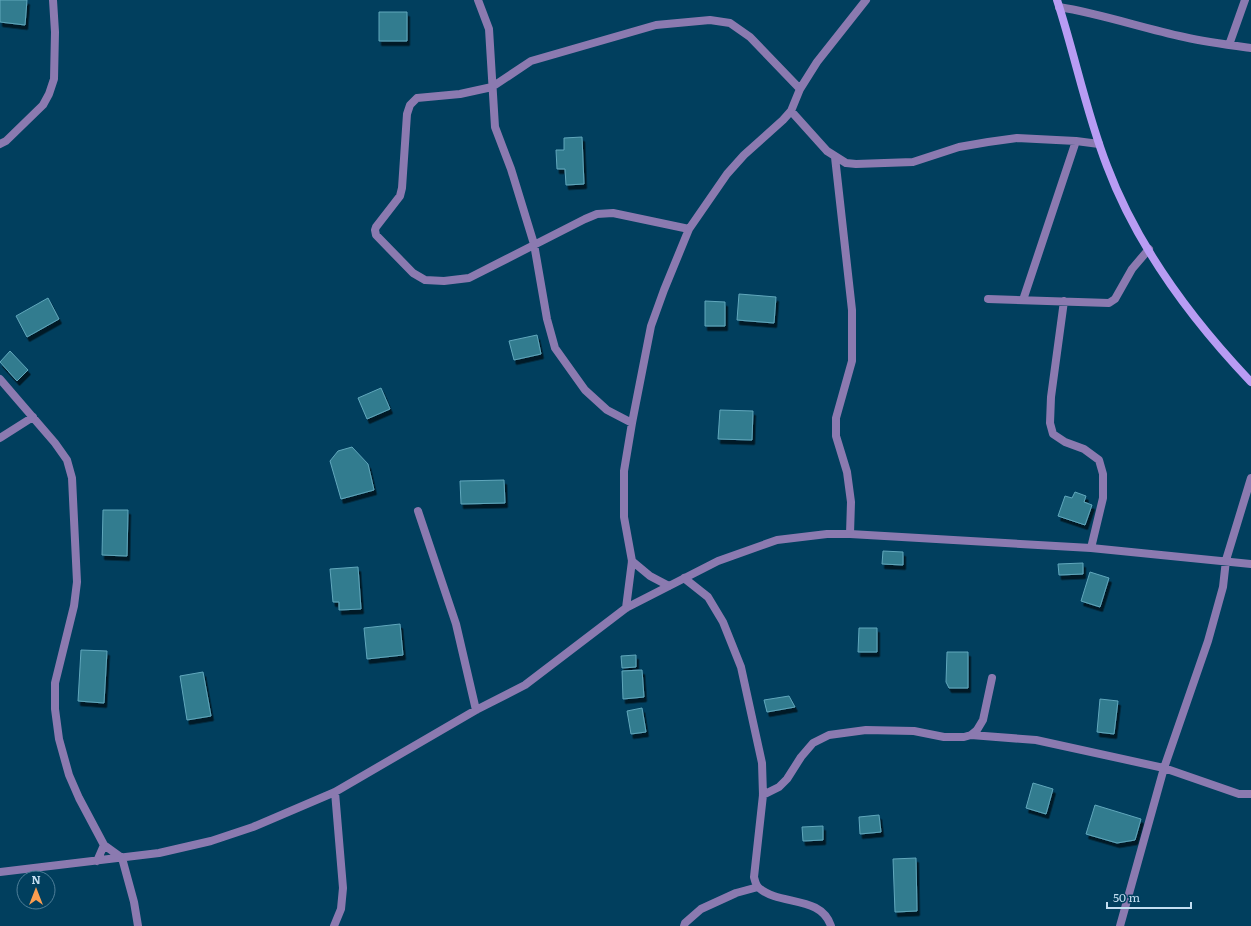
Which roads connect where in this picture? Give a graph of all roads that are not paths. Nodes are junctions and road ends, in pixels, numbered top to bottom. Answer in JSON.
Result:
{"nodes":[{"id":1,"x":54,"y":0,"type":"edge"},
{"id":2,"x":478,"y":0,"type":"edge"},
{"id":3,"x":866,"y":0,"type":"edge"},
{"id":4,"x":1245,"y":0,"type":"edge"},
{"id":5,"x":1058,"y":3,"type":"edge"},
{"id":6,"x":1229,"y":45,"type":"junction"},
{"id":7,"x":1251,"y":48,"type":"edge"},
{"id":8,"x":492,"y":87,"type":"junction"},
{"id":9,"x":800,"y":89,"type":"junction"},
{"id":10,"x":791,"y":111,"type":"junction"},
{"id":11,"x":1076,"y":141,"type":"junction"},
{"id":12,"x":0,"y":144,"type":"edge"},
{"id":13,"x":1099,"y":144,"type":"junction"},
{"id":14,"x":835,"y":157,"type":"junction"},
{"id":15,"x":689,"y":229,"type":"junction"},
{"id":16,"x":534,"y":244,"type":"junction"},
{"id":17,"x":1149,"y":249,"type":"junction"},
{"id":18,"x":988,"y":299,"type":"dead end"},
{"id":19,"x":1023,"y":300,"type":"junction"},
{"id":20,"x":1064,"y":301,"type":"junction"},
{"id":21,"x":0,"y":379,"type":"edge"},
{"id":22,"x":1251,"y":382,"type":"edge"},
{"id":23,"x":33,"y":417,"type":"junction"},
{"id":24,"x":632,"y":423,"type":"junction"},
{"id":25,"x":0,"y":438,"type":"edge"},
{"id":26,"x":1251,"y":478,"type":"edge"},
{"id":27,"x":418,"y":511,"type":"dead end"},
{"id":28,"x":850,"y":534,"type":"junction"},
{"id":29,"x":1091,"y":548,"type":"junction"},
{"id":30,"x":632,"y":560,"type":"junction"},
{"id":31,"x":1226,"y":560,"type":"junction"},
{"id":32,"x":1251,"y":564,"type":"edge"},
{"id":33,"x":684,"y":578,"type":"junction"},
{"id":34,"x":670,"y":586,"type":"junction"},
{"id":35,"x":626,"y":608,"type":"junction"},
{"id":36,"x":992,"y":678,"type":"dead end"},
{"id":37,"x":476,"y":710,"type":"junction"},
{"id":38,"x":971,"y":735,"type":"junction"},
{"id":39,"x":1164,"y":768,"type":"junction"},
{"id":40,"x":335,"y":792,"type":"junction"},
{"id":41,"x":1251,"y":794,"type":"edge"},
{"id":42,"x":763,"y":795,"type":"junction"},
{"id":43,"x":104,"y":845,"type":"junction"},
{"id":44,"x":122,"y":858,"type":"junction"},
{"id":45,"x":97,"y":861,"type":"junction"},
{"id":46,"x":0,"y":872,"type":"edge"},
{"id":47,"x":758,"y":887,"type":"junction"},
{"id":48,"x":138,"y":926,"type":"edge"},
{"id":49,"x":334,"y":926,"type":"edge"},
{"id":50,"x":684,"y":926,"type":"edge"},
{"id":51,"x":831,"y":926,"type":"edge"},
{"id":52,"x":1120,"y":926,"type":"edge"}],
"edges":[{"from":1,"to":12,"type":"street"},
{"from":2,"to":8,"type":"street"},
{"from":3,"to":9,"type":"street"},
{"from":4,"to":6,"type":"street"},
{"from":5,"to":6,"type":"street"},
{"from":5,"to":13,"type":"street"},
{"from":6,"to":7,"type":"street"},
{"from":8,"to":9,"type":"street"},
{"from":8,"to":16,"type":"street"},
{"from":8,"to":16,"type":"street"},
{"from":9,"to":10,"type":"street"},
{"from":10,"to":14,"type":"street"},
{"from":10,"to":15,"type":"street"},
{"from":11,"to":13,"type":"street"},
{"from":11,"to":14,"type":"street"},
{"from":11,"to":19,"type":"street"},
{"from":13,"to":17,"type":"street"},
{"from":14,"to":28,"type":"street"},
{"from":15,"to":16,"type":"street"},
{"from":15,"to":24,"type":"street"},
{"from":16,"to":24,"type":"street"},
{"from":17,"to":20,"type":"street"},
{"from":17,"to":22,"type":"street"},
{"from":18,"to":19,"type":"street"},
{"from":19,"to":20,"type":"street"},
{"from":20,"to":29,"type":"street"},
{"from":21,"to":23,"type":"street"},
{"from":23,"to":25,"type":"street"},
{"from":23,"to":43,"type":"street"},
{"from":24,"to":30,"type":"street"},
{"from":26,"to":31,"type":"street"},
{"from":27,"to":37,"type":"street"},
{"from":28,"to":29,"type":"street"},
{"from":28,"to":33,"type":"street"},
{"from":29,"to":31,"type":"street"},
{"from":30,"to":34,"type":"street"},
{"from":30,"to":35,"type":"street"},
{"from":31,"to":32,"type":"street"},
{"from":31,"to":39,"type":"street"},
{"from":33,"to":34,"type":"street"},
{"from":33,"to":42,"type":"street"},
{"from":34,"to":35,"type":"street"},
{"from":35,"to":37,"type":"street"},
{"from":36,"to":38,"type":"street"},
{"from":37,"to":40,"type":"street"},
{"from":38,"to":39,"type":"street"},
{"from":38,"to":42,"type":"street"},
{"from":39,"to":41,"type":"street"},
{"from":39,"to":52,"type":"street"},
{"from":40,"to":44,"type":"street"},
{"from":40,"to":49,"type":"street"},
{"from":42,"to":47,"type":"street"},
{"from":43,"to":44,"type":"street"},
{"from":43,"to":45,"type":"street"},
{"from":44,"to":45,"type":"street"},
{"from":44,"to":48,"type":"street"},
{"from":45,"to":46,"type":"street"},
{"from":47,"to":50,"type":"street"},
{"from":47,"to":51,"type":"street"}]}
